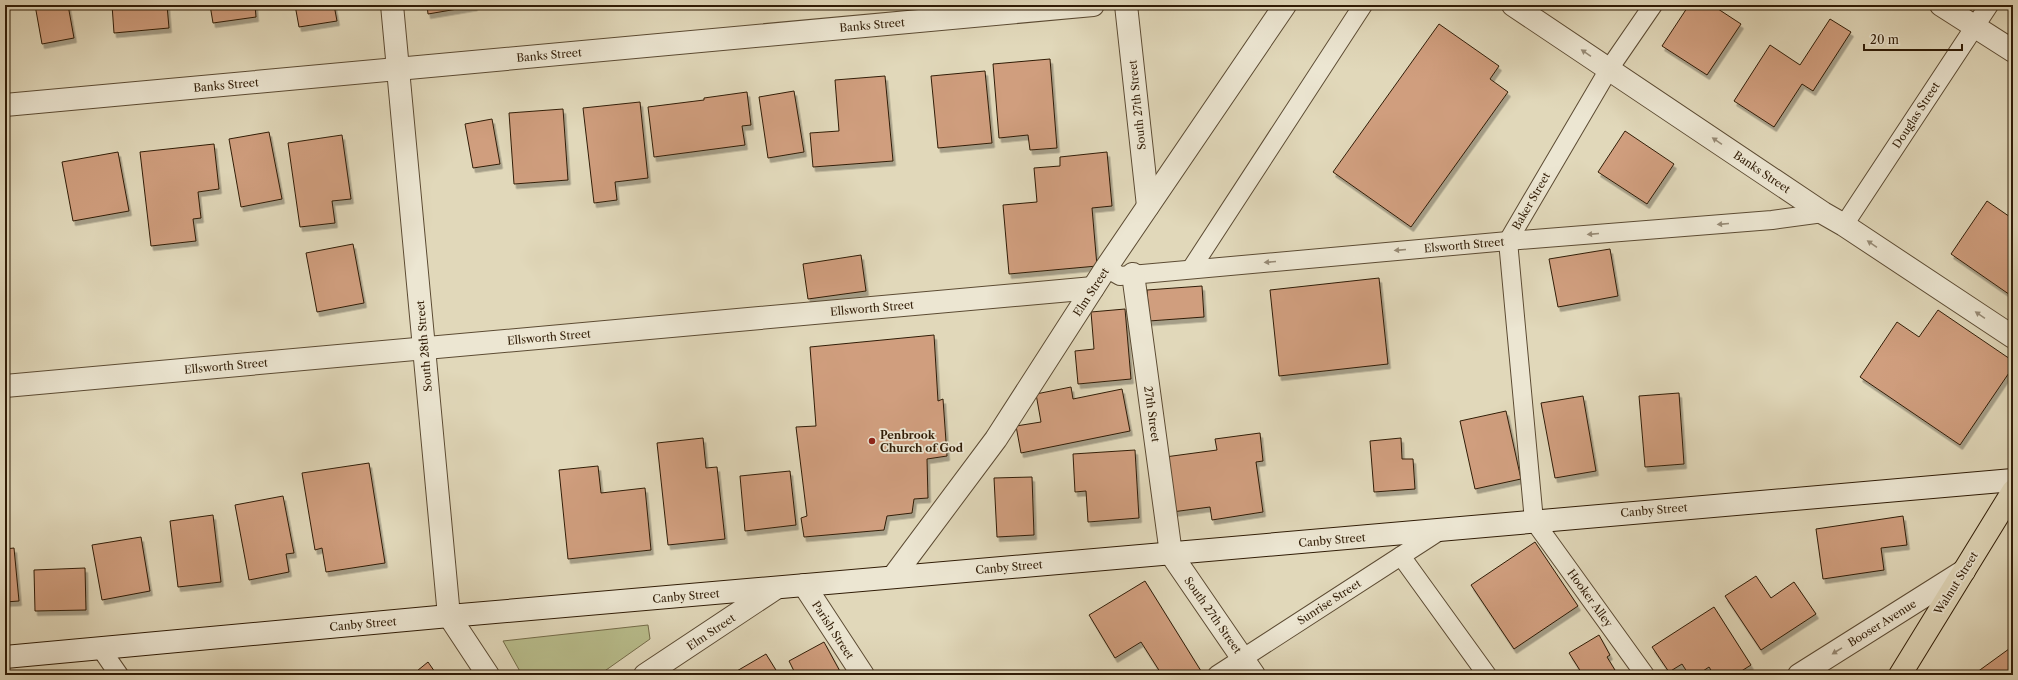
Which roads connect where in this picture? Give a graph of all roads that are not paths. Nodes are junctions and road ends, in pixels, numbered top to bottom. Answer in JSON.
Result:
{"nodes":[{"id":1,"x":392,"y":5,"type":"edge"},
{"id":2,"x":1093,"y":5,"type":"edge"},
{"id":3,"x":1126,"y":5,"type":"edge"},
{"id":4,"x":1285,"y":5,"type":"edge"},
{"id":5,"x":1363,"y":5,"type":"edge"},
{"id":6,"x":1513,"y":5,"type":"edge"},
{"id":7,"x":1653,"y":5,"type":"edge"},
{"id":8,"x":1941,"y":5,"type":"edge"},
{"id":9,"x":1989,"y":5,"type":"edge"},
{"id":10,"x":1975,"y":26,"type":"junction"},
{"id":11,"x":2013,"y":51,"type":"edge"},
{"id":12,"x":398,"y":69,"type":"junction"},
{"id":13,"x":1609,"y":69,"type":"junction"},
{"id":14,"x":5,"y":105,"type":"edge"},
{"id":15,"x":1148,"y":206,"type":"junction"},
{"id":16,"x":1823,"y":213,"type":"junction"},
{"id":17,"x":1844,"y":225,"type":"junction"},
{"id":18,"x":1508,"y":241,"type":"junction"},
{"id":19,"x":1106,"y":268,"type":"junction"},
{"id":20,"x":1191,"y":269,"type":"junction"},
{"id":21,"x":1134,"y":274,"type":"junction"},
{"id":22,"x":1093,"y":288,"type":"junction"},
{"id":23,"x":2013,"y":337,"type":"edge"},
{"id":24,"x":424,"y":348,"type":"junction"},
{"id":25,"x":5,"y":386,"type":"edge"},
{"id":26,"x":2013,"y":480,"type":"edge"},
{"id":27,"x":2013,"y":491,"type":"edge"},
{"id":28,"x":1534,"y":521,"type":"junction"},
{"id":29,"x":1440,"y":530,"type":"junction"},
{"id":30,"x":1171,"y":554,"type":"junction"},
{"id":31,"x":1401,"y":556,"type":"junction"},
{"id":32,"x":1964,"y":571,"type":"junction"},
{"id":33,"x":893,"y":577,"type":"junction"},
{"id":34,"x":804,"y":585,"type":"junction"},
{"id":35,"x":776,"y":588,"type":"junction"},
{"id":36,"x":449,"y":616,"type":"junction"},
{"id":37,"x":101,"y":649,"type":"junction"},
{"id":38,"x":5,"y":657,"type":"edge"},
{"id":39,"x":1249,"y":667,"type":"edge"},
{"id":40,"x":119,"y":675,"type":"edge"},
{"id":41,"x":488,"y":675,"type":"edge"},
{"id":42,"x":645,"y":675,"type":"edge"},
{"id":43,"x":862,"y":675,"type":"edge"},
{"id":44,"x":1217,"y":675,"type":"edge"},
{"id":45,"x":1487,"y":675,"type":"edge"},
{"id":46,"x":1645,"y":675,"type":"edge"},
{"id":47,"x":1799,"y":675,"type":"edge"},
{"id":48,"x":1900,"y":675,"type":"edge"}],
"edges":[{"from":1,"to":12,"type":"street","name":"South 28th Street"},
{"from":2,"to":12,"type":"street","name":"Banks Street"},
{"from":3,"to":15,"type":"street","name":"South 27th Street"},
{"from":4,"to":15,"type":"street","name":"Elm Street"},
{"from":5,"to":20,"type":"lane"},
{"from":13,"to":6,"type":"street","name":"Banks Street","one_way":true},
{"from":7,"to":13,"type":"lane","name":"Baker Street"},
{"from":8,"to":10,"type":"street"},
{"from":9,"to":10,"type":"lane","name":"Douglas Street"},
{"from":10,"to":11,"type":"street"},
{"from":10,"to":17,"type":"lane","name":"Douglas Street"},
{"from":12,"to":14,"type":"street","name":"Banks Street"},
{"from":12,"to":24,"type":"street","name":"South 28th Street"},
{"from":16,"to":13,"type":"street","name":"Banks Street","one_way":true},
{"from":13,"to":18,"type":"lane","name":"Baker Street"},
{"from":15,"to":19,"type":"street","name":"Elm Street"},
{"from":16,"to":17,"type":"street","name":"Banks Street"},
{"from":16,"to":18,"type":"lane","name":"Elsworth Street","one_way":true},
{"from":23,"to":17,"type":"street","name":"Banks Street","one_way":true},
{"from":18,"to":20,"type":"lane","name":"Elsworth Street","one_way":true},
{"from":18,"to":28,"type":"lane","name":"Baker Street"},
{"from":19,"to":21,"type":"lane","name":"Elsworth Street"},
{"from":19,"to":22,"type":"street","name":"Elm Street"},
{"from":20,"to":21,"type":"lane","name":"Elsworth Street"},
{"from":21,"to":30,"type":"street","name":"27th Street"},
{"from":22,"to":24,"type":"street","name":"Ellsworth Street"},
{"from":22,"to":33,"type":"street","name":"Elm Street"},
{"from":24,"to":25,"type":"street","name":"Ellsworth Street"},
{"from":24,"to":36,"type":"street","name":"South 28th Street"},
{"from":26,"to":28,"type":"street","name":"Canby Street"},
{"from":27,"to":32,"type":"main road","name":"Walnut Street"},
{"from":28,"to":29,"type":"street","name":"Canby Street"},
{"from":28,"to":46,"type":"lane","name":"Hooker Alley"},
{"from":29,"to":30,"type":"street","name":"Canby Street"},
{"from":29,"to":31,"type":"lane","name":"Sunrise Street"},
{"from":30,"to":33,"type":"street","name":"Canby Street"},
{"from":30,"to":39,"type":"street","name":"South 27th Street"},
{"from":31,"to":39,"type":"lane","name":"Sunrise Street"},
{"from":31,"to":45,"type":"lane"},
{"from":32,"to":47,"type":"street","name":"Booser Avenue","one_way":true},
{"from":32,"to":48,"type":"main road","name":"Walnut Street"},
{"from":33,"to":34,"type":"street","name":"Canby Street"},
{"from":34,"to":35,"type":"street","name":"Canby Street"},
{"from":34,"to":43,"type":"street","name":"Parish Street"},
{"from":35,"to":36,"type":"street","name":"Canby Street"},
{"from":35,"to":42,"type":"street","name":"Elm Street"},
{"from":36,"to":37,"type":"street","name":"Canby Street"},
{"from":36,"to":41,"type":"street","name":"South 28th Street"},
{"from":37,"to":38,"type":"street","name":"Canby Street"},
{"from":37,"to":40,"type":"lane"},
{"from":39,"to":44,"type":"lane","name":"Sunrise Street"}]}
